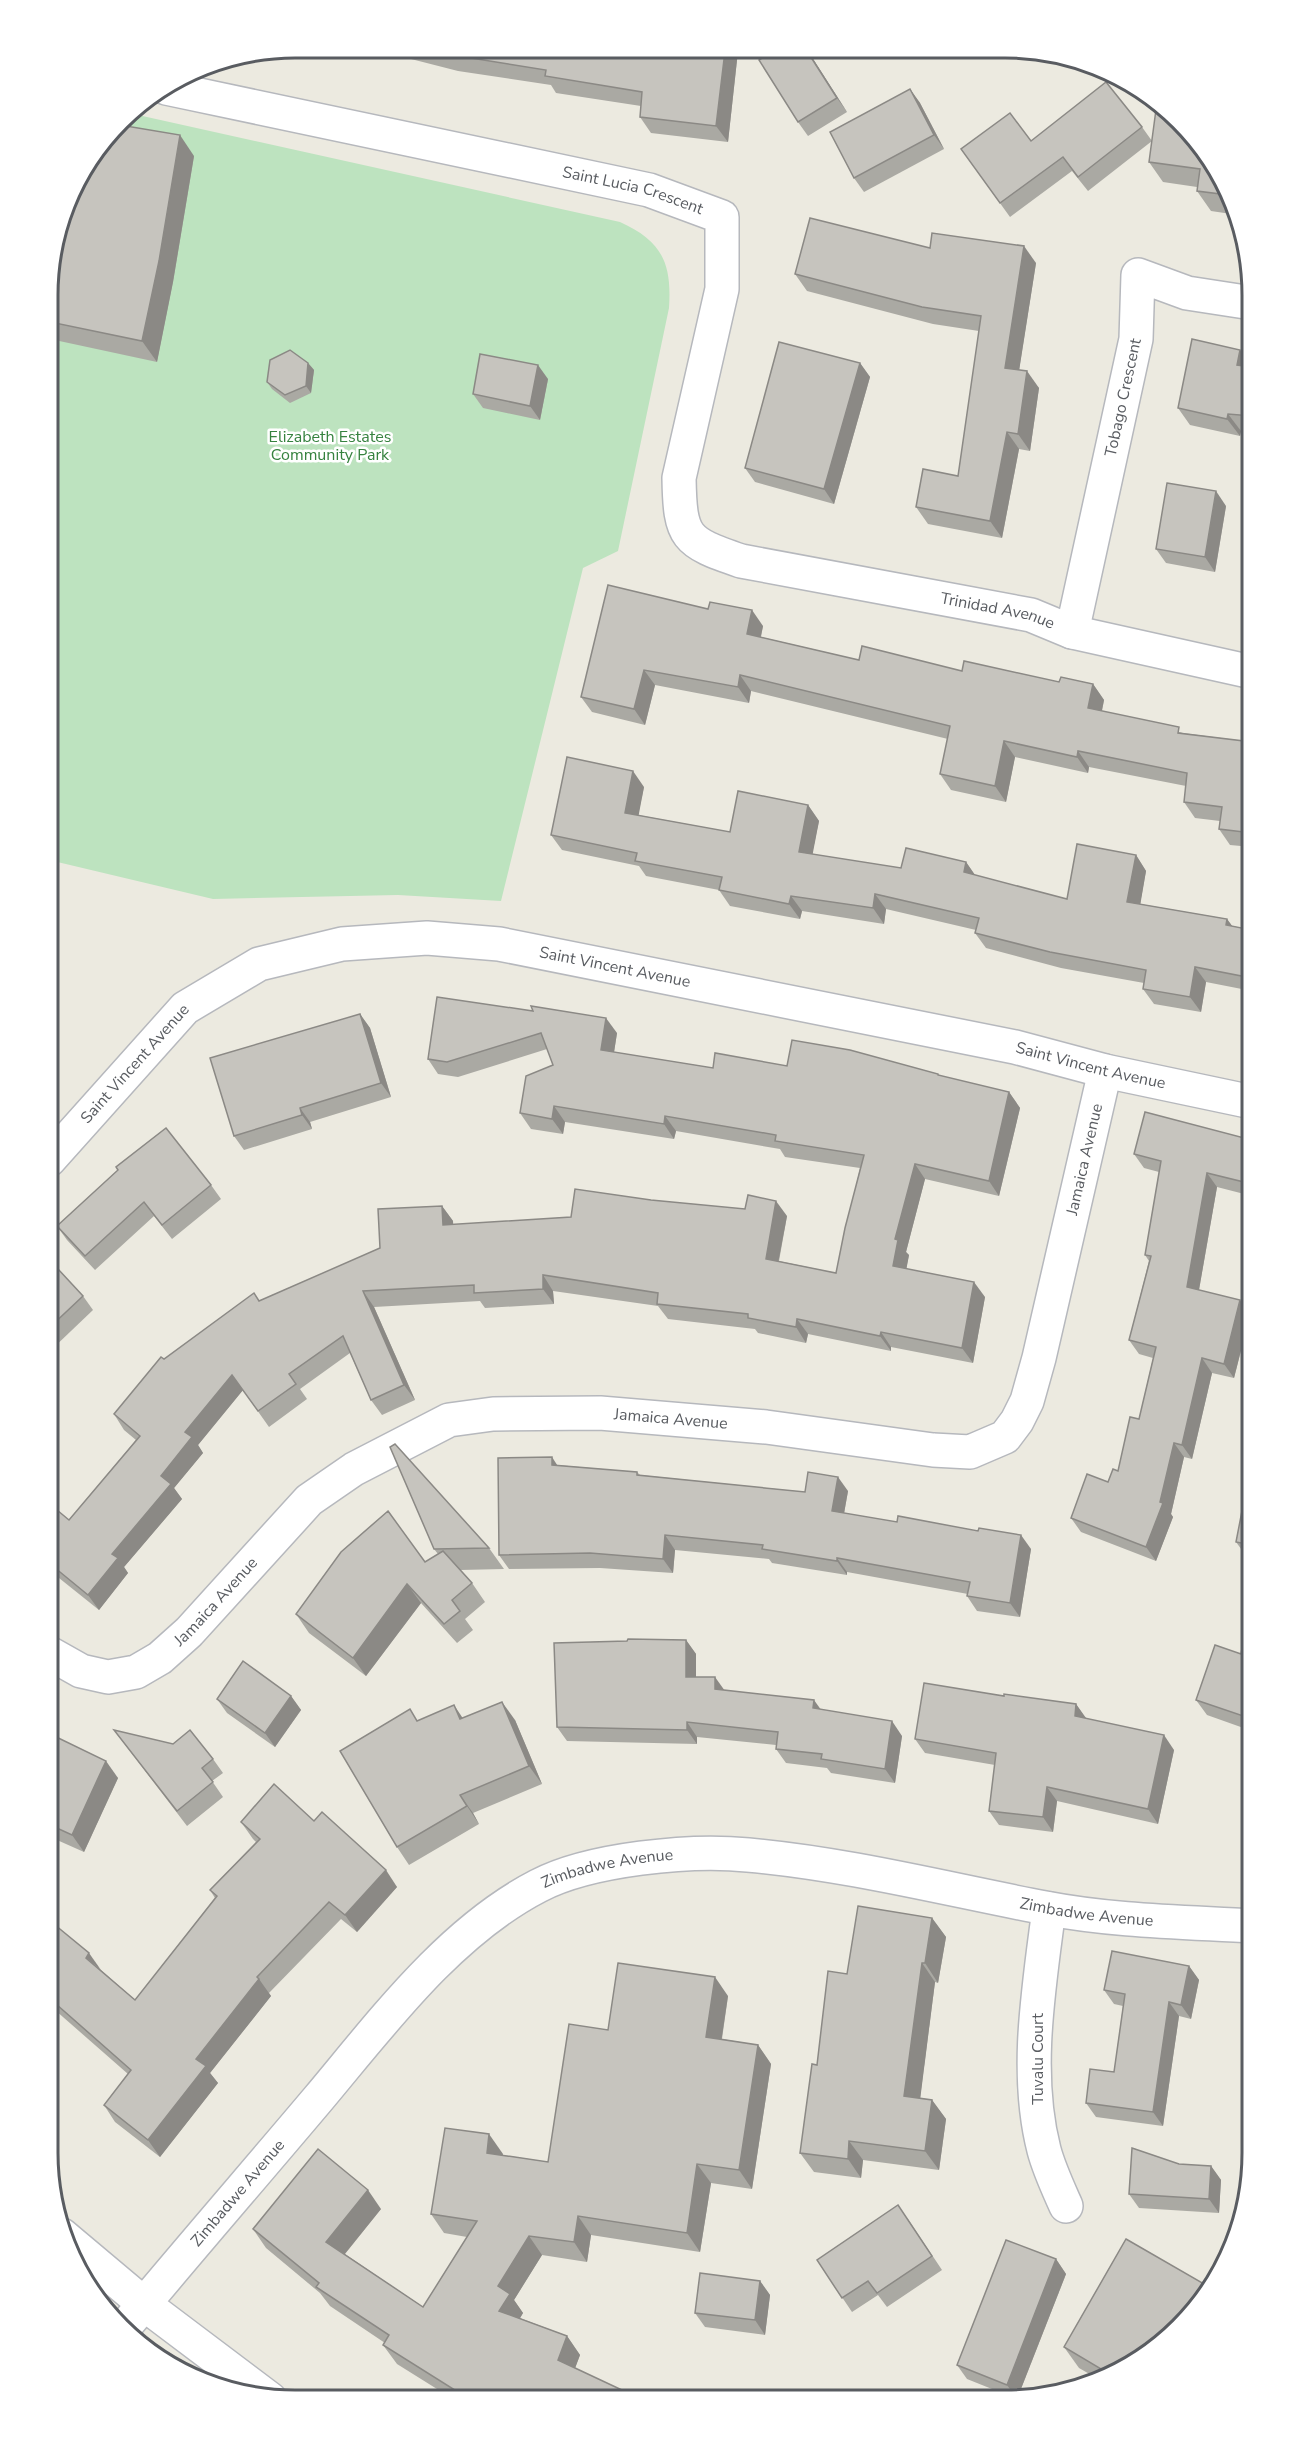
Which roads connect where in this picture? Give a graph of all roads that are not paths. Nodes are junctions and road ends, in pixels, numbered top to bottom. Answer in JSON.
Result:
{"nodes":[{"id":1,"x":177,"y":90,"type":"edge"},
{"id":2,"x":1242,"y":301,"type":"edge"},
{"id":3,"x":741,"y":561,"type":"joint"},
{"id":4,"x":1072,"y":633,"type":"junction"},
{"id":5,"x":1242,"y":670,"type":"edge"},
{"id":6,"x":1105,"y":1071,"type":"junction"},
{"id":7,"x":1242,"y":1100,"type":"edge"},
{"id":8,"x":58,"y":1150,"type":"edge"},
{"id":9,"x":58,"y":1658,"type":"edge"},
{"id":10,"x":1049,"y":1909,"type":"junction"},
{"id":11,"x":1242,"y":1925,"type":"edge"},
{"id":12,"x":1066,"y":2206,"type":"dead end"},
{"id":13,"x":79,"y":2249,"type":"edge"},
{"id":14,"x":144,"y":2304,"type":"junction"},
{"id":15,"x":129,"y":2322,"type":"edge"},
{"id":16,"x":254,"y":2387,"type":"edge"}],
"edges":[{"from":1,"to":3,"type":"street","name":"Saint Lucia Crescent"},
{"from":2,"to":4,"type":"street","name":"Tobago Crescent"},
{"from":3,"to":4,"type":"street","name":"Trinidad Avenue"},
{"from":4,"to":5,"type":"street","name":"Trinidad Avenue"},
{"from":6,"to":7,"type":"street","name":"Saint Vincent Avenue"},
{"from":6,"to":8,"type":"street","name":"Saint Vincent Avenue"},
{"from":6,"to":9,"type":"street","name":"Jamaica Avenue"},
{"from":10,"to":11,"type":"street","name":"Zimbadwe Avenue"},
{"from":10,"to":12,"type":"street","name":"Tuvalu Court"},
{"from":10,"to":14,"type":"street","name":"Zimbadwe Avenue"},
{"from":13,"to":14,"type":"street"},
{"from":14,"to":15,"type":"street","name":"Zimbadwe Avenue"},
{"from":14,"to":16,"type":"street"}]}
